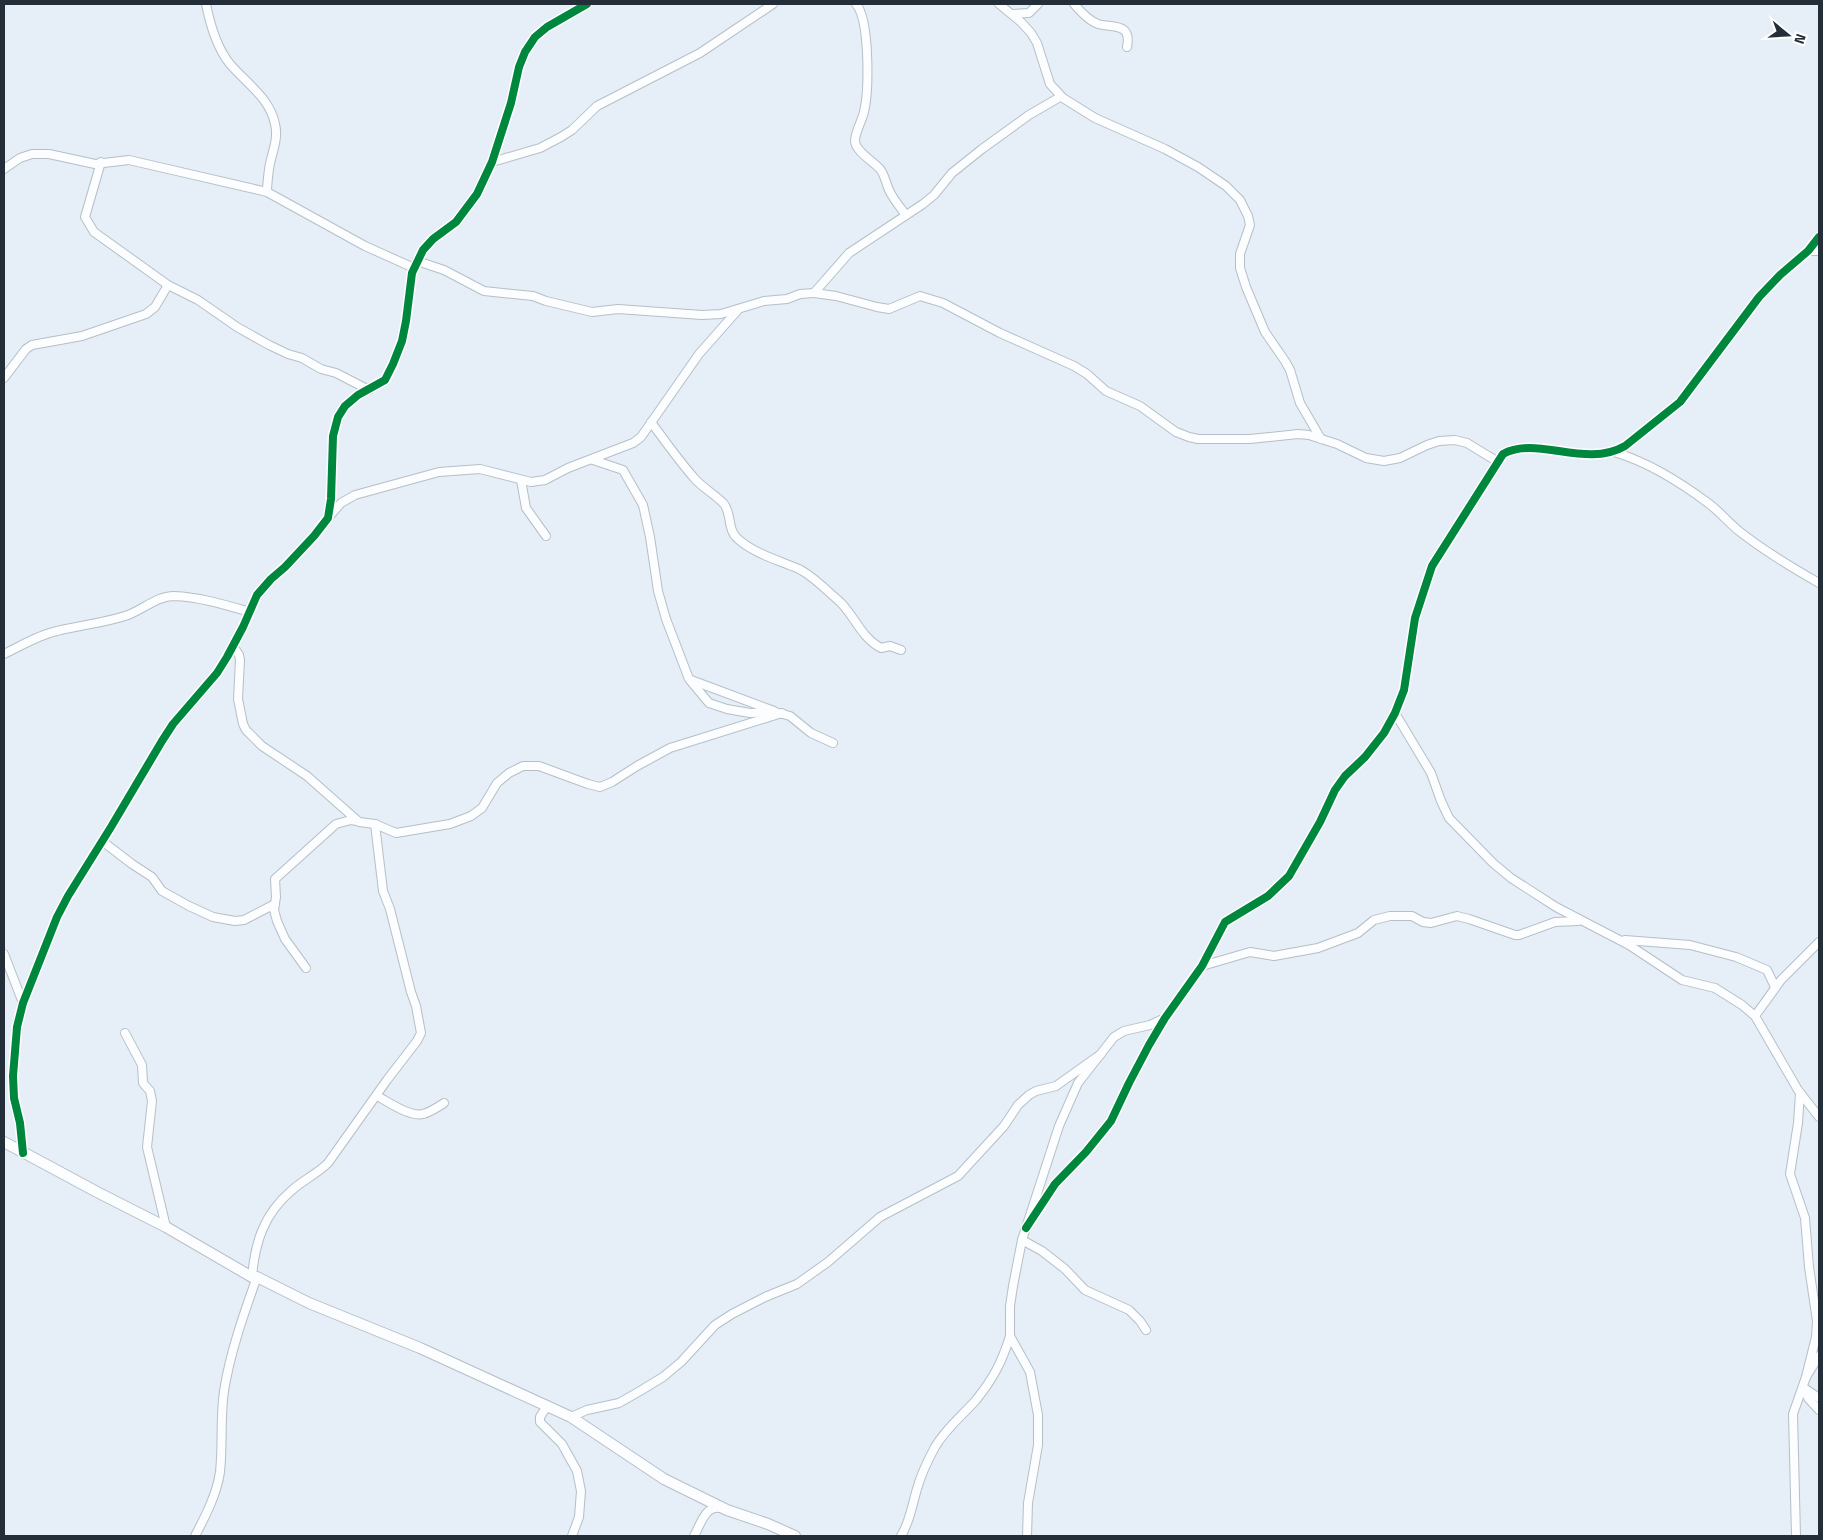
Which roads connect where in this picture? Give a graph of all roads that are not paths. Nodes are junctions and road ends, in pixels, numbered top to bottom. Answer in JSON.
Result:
{"nodes":[{"id":1,"x":206,"y":4,"type":"edge"},
{"id":2,"x":587,"y":4,"type":"edge"},
{"id":3,"x":773,"y":4,"type":"edge"},
{"id":4,"x":856,"y":4,"type":"edge"},
{"id":5,"x":999,"y":4,"type":"edge"},
{"id":6,"x":1038,"y":4,"type":"edge"},
{"id":7,"x":1074,"y":4,"type":"edge"},
{"id":8,"x":1013,"y":14,"type":"junction"},
{"id":9,"x":1126,"y":47,"type":"dead end"},
{"id":10,"x":1060,"y":96,"type":"junction"},
{"id":11,"x":101,"y":162,"type":"junction"},
{"id":12,"x":492,"y":162,"type":"junction"},
{"id":13,"x":4,"y":169,"type":"edge"},
{"id":14,"x":267,"y":192,"type":"junction"},
{"id":15,"x":906,"y":215,"type":"junction"},
{"id":16,"x":1819,"y":236,"type":"edge"},
{"id":17,"x":1808,"y":251,"type":"junction"},
{"id":18,"x":1819,"y":251,"type":"edge"},
{"id":19,"x":415,"y":265,"type":"junction"},
{"id":20,"x":168,"y":284,"type":"junction"},
{"id":21,"x":814,"y":293,"type":"junction"},
{"id":22,"x":737,"y":310,"type":"junction"},
{"id":23,"x":4,"y":378,"type":"edge"},
{"id":24,"x":368,"y":390,"type":"junction"},
{"id":25,"x":651,"y":422,"type":"junction"},
{"id":26,"x":1321,"y":439,"type":"junction"},
{"id":27,"x":1614,"y":452,"type":"junction"},
{"id":28,"x":593,"y":460,"type":"junction"},
{"id":29,"x":1498,"y":462,"type":"junction"},
{"id":30,"x":521,"y":480,"type":"junction"},
{"id":31,"x":328,"y":518,"type":"junction"},
{"id":32,"x":546,"y":536,"type":"dead end"},
{"id":33,"x":1819,"y":583,"type":"edge"},
{"id":34,"x":250,"y":612,"type":"junction"},
{"id":35,"x":233,"y":646,"type":"junction"},
{"id":36,"x":901,"y":650,"type":"dead end"},
{"id":37,"x":4,"y":654,"type":"edge"},
{"id":38,"x":689,"y":679,"type":"junction"},
{"id":39,"x":779,"y":712,"type":"junction"},
{"id":40,"x":1396,"y":712,"type":"junction"},
{"id":41,"x":833,"y":743,"type":"dead end"},
{"id":42,"x":359,"y":822,"type":"junction"},
{"id":43,"x":375,"y":824,"type":"junction"},
{"id":44,"x":102,"y":841,"type":"junction"},
{"id":45,"x":275,"y":904,"type":"junction"},
{"id":46,"x":1582,"y":922,"type":"junction"},
{"id":47,"x":1618,"y":939,"type":"junction"},
{"id":48,"x":1819,"y":942,"type":"edge"},
{"id":49,"x":4,"y":954,"type":"edge"},
{"id":50,"x":1202,"y":966,"type":"junction"},
{"id":51,"x":306,"y":968,"type":"dead end"},
{"id":52,"x":1776,"y":987,"type":"junction"},
{"id":53,"x":23,"y":1003,"type":"junction"},
{"id":54,"x":1755,"y":1016,"type":"junction"},
{"id":55,"x":1165,"y":1018,"type":"junction"},
{"id":56,"x":125,"y":1033,"type":"dead end"},
{"id":57,"x":1101,"y":1054,"type":"junction"},
{"id":58,"x":1800,"y":1092,"type":"junction"},
{"id":59,"x":377,"y":1096,"type":"junction"},
{"id":60,"x":444,"y":1103,"type":"dead end"},
{"id":61,"x":1819,"y":1117,"type":"edge"},
{"id":62,"x":4,"y":1142,"type":"edge"},
{"id":63,"x":22,"y":1153,"type":"junction"},
{"id":64,"x":166,"y":1227,"type":"junction"},
{"id":65,"x":1026,"y":1228,"type":"junction"},
{"id":66,"x":1022,"y":1240,"type":"junction"},
{"id":67,"x":255,"y":1277,"type":"junction"},
{"id":68,"x":1146,"y":1330,"type":"dead end"},
{"id":69,"x":1010,"y":1336,"type":"junction"},
{"id":70,"x":1819,"y":1356,"type":"edge"},
{"id":71,"x":1806,"y":1377,"type":"junction"},
{"id":72,"x":1803,"y":1388,"type":"junction"},
{"id":73,"x":1819,"y":1398,"type":"edge"},
{"id":74,"x":547,"y":1406,"type":"junction"},
{"id":75,"x":1819,"y":1410,"type":"edge"},
{"id":76,"x":571,"y":1417,"type":"junction"},
{"id":77,"x":726,"y":1510,"type":"junction"},
{"id":78,"x":195,"y":1536,"type":"edge"},
{"id":79,"x":572,"y":1536,"type":"edge"},
{"id":80,"x":694,"y":1536,"type":"edge"},
{"id":81,"x":795,"y":1536,"type":"edge"},
{"id":82,"x":901,"y":1536,"type":"edge"},
{"id":83,"x":1027,"y":1536,"type":"edge"},
{"id":84,"x":1796,"y":1536,"type":"edge"}],
"edges":[{"from":1,"to":14,"type":"street"},
{"from":2,"to":12,"type":"street"},
{"from":3,"to":12,"type":"street"},
{"from":4,"to":15,"type":"street"},
{"from":5,"to":8,"type":"street"},
{"from":6,"to":8,"type":"street"},
{"from":7,"to":9,"type":"street"},
{"from":8,"to":10,"type":"street"},
{"from":10,"to":15,"type":"street"},
{"from":10,"to":26,"type":"street"},
{"from":11,"to":13,"type":"street"},
{"from":11,"to":14,"type":"street"},
{"from":11,"to":20,"type":"street"},
{"from":12,"to":19,"type":"street"},
{"from":14,"to":19,"type":"street"},
{"from":15,"to":21,"type":"street"},
{"from":16,"to":17,"type":"street"},
{"from":17,"to":18,"type":"street"},
{"from":17,"to":27,"type":"street"},
{"from":19,"to":22,"type":"street"},
{"from":19,"to":24,"type":"street"},
{"from":20,"to":23,"type":"street"},
{"from":20,"to":24,"type":"street"},
{"from":21,"to":22,"type":"street"},
{"from":21,"to":26,"type":"street"},
{"from":22,"to":25,"type":"street"},
{"from":24,"to":31,"type":"street"},
{"from":25,"to":28,"type":"street"},
{"from":25,"to":36,"type":"street"},
{"from":26,"to":29,"type":"street"},
{"from":27,"to":29,"type":"street"},
{"from":27,"to":33,"type":"street"},
{"from":28,"to":30,"type":"street"},
{"from":28,"to":38,"type":"street"},
{"from":29,"to":40,"type":"street"},
{"from":30,"to":31,"type":"street"},
{"from":30,"to":32,"type":"street"},
{"from":31,"to":34,"type":"street"},
{"from":34,"to":35,"type":"street"},
{"from":34,"to":37,"type":"street"},
{"from":35,"to":42,"type":"street"},
{"from":35,"to":44,"type":"street"},
{"from":38,"to":39,"type":"street"},
{"from":38,"to":39,"type":"street"},
{"from":39,"to":41,"type":"street"},
{"from":39,"to":43,"type":"street"},
{"from":40,"to":46,"type":"street"},
{"from":40,"to":50,"type":"street"},
{"from":42,"to":43,"type":"street"},
{"from":42,"to":45,"type":"street"},
{"from":43,"to":59,"type":"street"},
{"from":44,"to":45,"type":"street"},
{"from":44,"to":53,"type":"street"},
{"from":45,"to":51,"type":"street"},
{"from":46,"to":47,"type":"street"},
{"from":46,"to":50,"type":"street"},
{"from":47,"to":52,"type":"street"},
{"from":47,"to":54,"type":"street"},
{"from":48,"to":52,"type":"street"},
{"from":49,"to":53,"type":"street"},
{"from":50,"to":55,"type":"street"},
{"from":52,"to":54,"type":"street"},
{"from":53,"to":63,"type":"street"},
{"from":54,"to":58,"type":"street"},
{"from":55,"to":57,"type":"street"},
{"from":55,"to":65,"type":"street"},
{"from":56,"to":64,"type":"street"},
{"from":57,"to":65,"type":"street"},
{"from":57,"to":76,"type":"street"},
{"from":58,"to":61,"type":"street"},
{"from":58,"to":71,"type":"street"},
{"from":59,"to":60,"type":"street"},
{"from":59,"to":67,"type":"street"},
{"from":62,"to":63,"type":"street"},
{"from":63,"to":64,"type":"street"},
{"from":64,"to":67,"type":"street"},
{"from":65,"to":66,"type":"street"},
{"from":66,"to":68,"type":"street"},
{"from":66,"to":69,"type":"street"},
{"from":67,"to":74,"type":"street"},
{"from":67,"to":78,"type":"street"},
{"from":69,"to":82,"type":"street"},
{"from":69,"to":83,"type":"street"},
{"from":70,"to":71,"type":"street"},
{"from":71,"to":72,"type":"street"},
{"from":72,"to":73,"type":"street"},
{"from":72,"to":75,"type":"street"},
{"from":72,"to":84,"type":"street"},
{"from":74,"to":76,"type":"street"},
{"from":74,"to":79,"type":"street"},
{"from":76,"to":77,"type":"street"},
{"from":77,"to":80,"type":"street"},
{"from":77,"to":81,"type":"street"}]}
